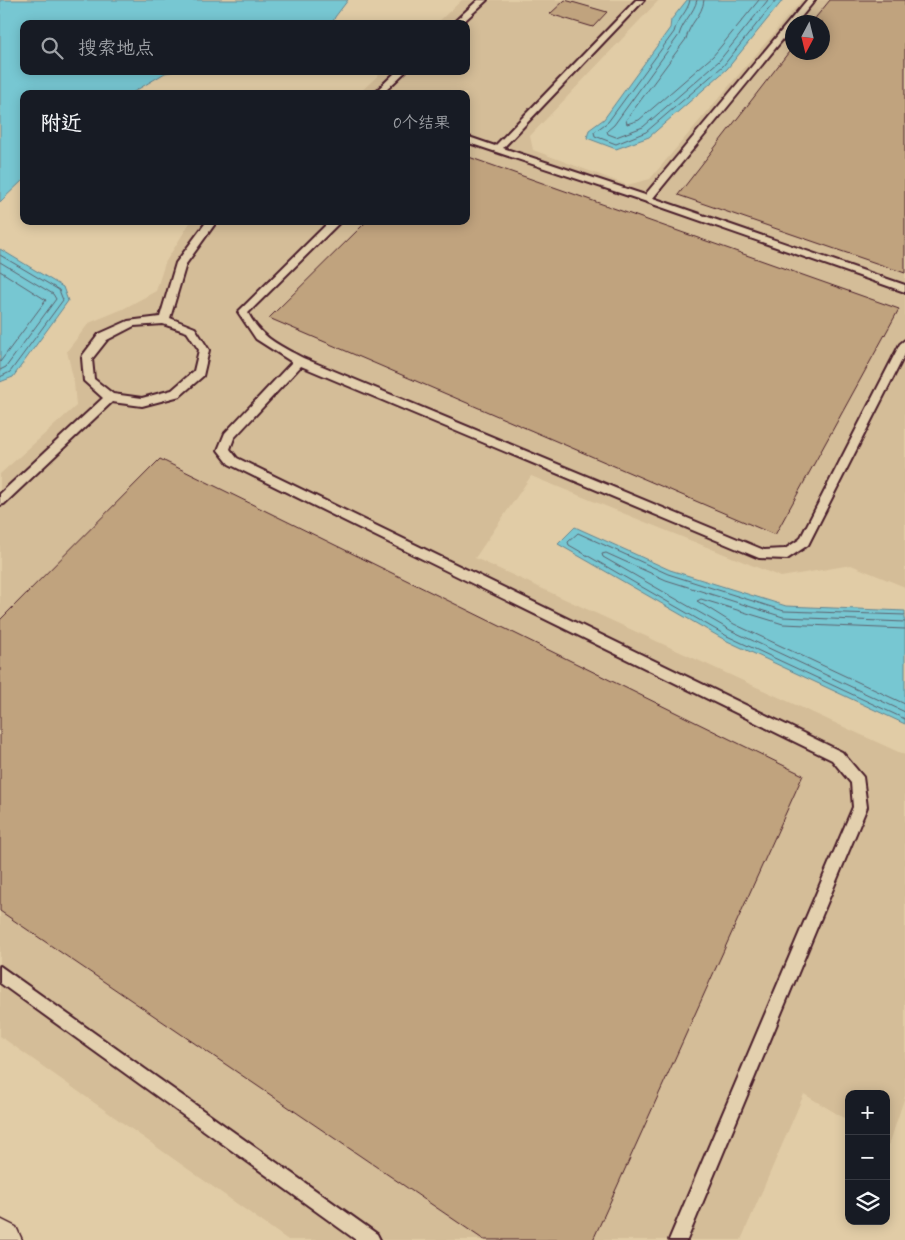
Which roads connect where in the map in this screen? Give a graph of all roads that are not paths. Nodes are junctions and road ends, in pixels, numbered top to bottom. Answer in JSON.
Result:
{"nodes":[{"id":1,"x":483,"y":0,"type":"edge"},
{"id":2,"x":638,"y":0,"type":"edge"},
{"id":3,"x":811,"y":0,"type":"edge"},
{"id":4,"x":460,"y":20,"type":"edge"},
{"id":5,"x":398,"y":75,"type":"edge"},
{"id":6,"x":381,"y":90,"type":"edge"},
{"id":7,"x":470,"y":140,"type":"edge"},
{"id":8,"x":497,"y":149,"type":"junction"},
{"id":9,"x":647,"y":199,"type":"junction"},
{"id":10,"x":209,"y":225,"type":"edge"},
{"id":11,"x":332,"y":225,"type":"edge"},
{"id":12,"x":905,"y":289,"type":"edge"},
{"id":13,"x":164,"y":320,"type":"junction"},
{"id":14,"x":905,"y":344,"type":"edge"},
{"id":15,"x":299,"y":360,"type":"junction"},
{"id":16,"x":110,"y":398,"type":"junction"},
{"id":17,"x":0,"y":501,"type":"edge"},
{"id":18,"x":0,"y":974,"type":"edge"},
{"id":19,"x":371,"y":1240,"type":"edge"},
{"id":20,"x":678,"y":1240,"type":"edge"}],
"edges":[{"from":1,"to":4,"type":"lane"},
{"from":2,"to":8,"type":"lane"},
{"from":3,"to":9,"type":"lane"},
{"from":5,"to":6,"type":"lane"},
{"from":7,"to":8,"type":"lane"},
{"from":8,"to":9,"type":"lane"},
{"from":9,"to":12,"type":"lane"},
{"from":10,"to":13,"type":"lane"},
{"from":11,"to":15,"type":"lane"},
{"from":13,"to":16,"type":"lane"},
{"from":13,"to":16,"type":"lane"},
{"from":14,"to":15,"type":"lane"},
{"from":15,"to":20,"type":"lane"},
{"from":16,"to":17,"type":"lane"},
{"from":18,"to":19,"type":"lane"}]}
